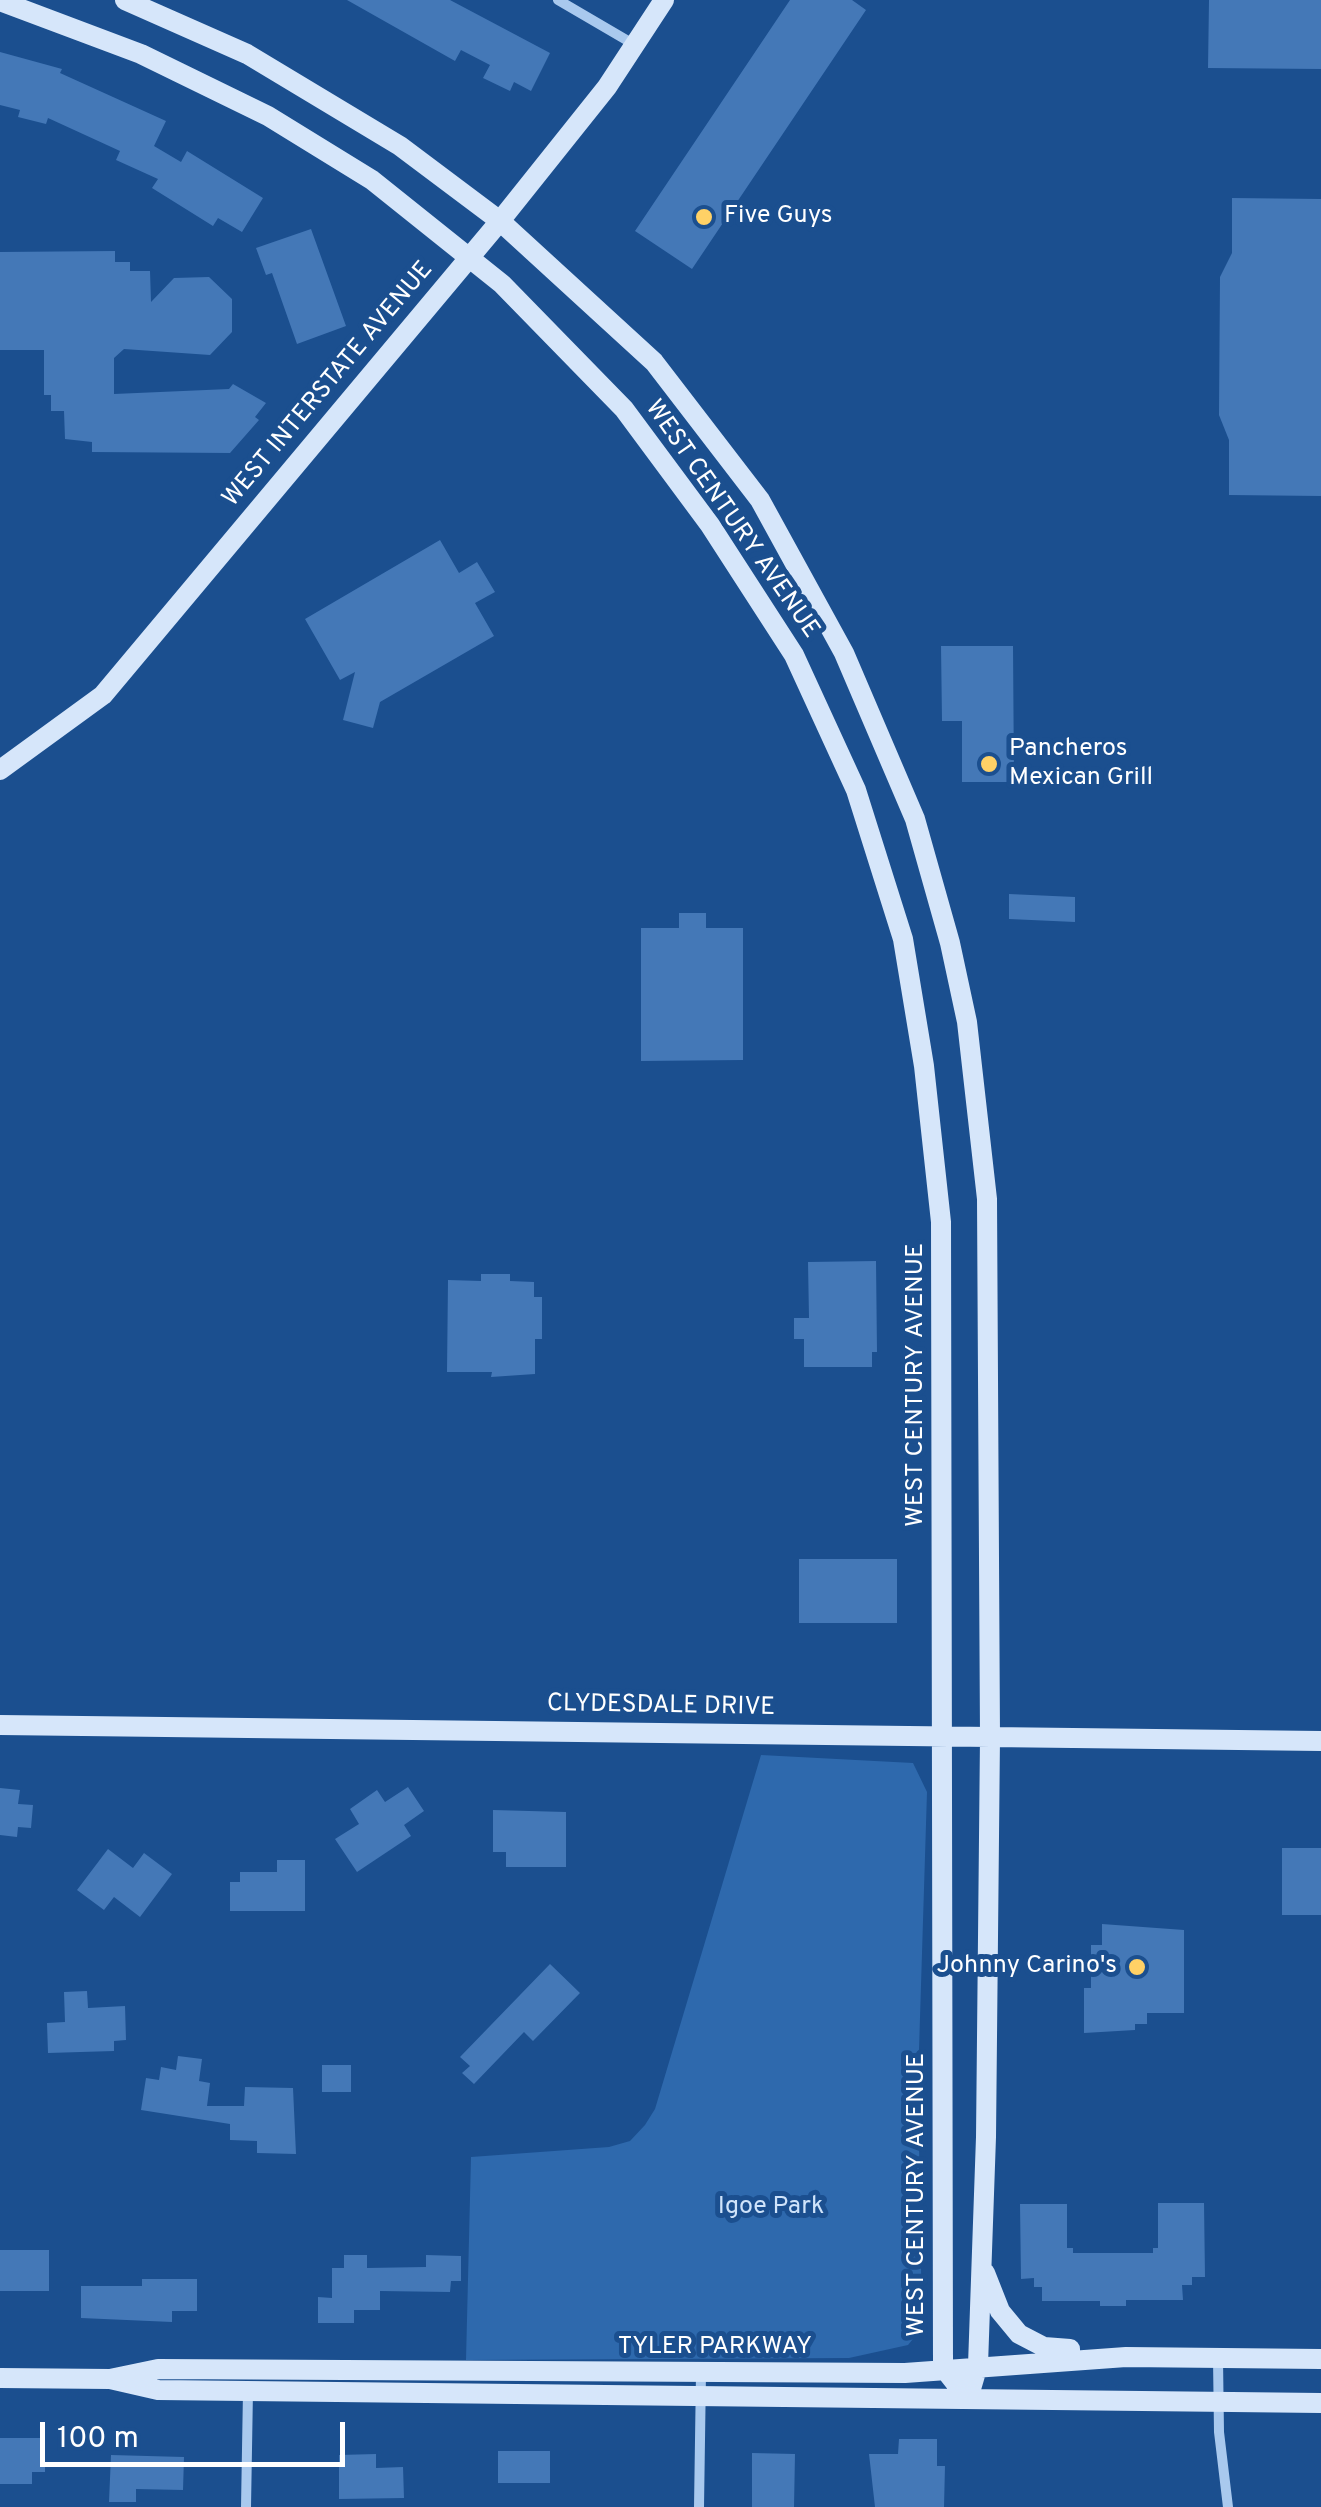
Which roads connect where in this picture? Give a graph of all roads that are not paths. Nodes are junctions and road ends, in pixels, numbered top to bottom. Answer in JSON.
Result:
{"nodes":[{"id":1,"x":125,"y":0,"type":"edge"},
{"id":2,"x":558,"y":0,"type":"edge"},
{"id":3,"x":664,"y":0,"type":"edge"},
{"id":4,"x":0,"y":2,"type":"edge"},
{"id":5,"x":636,"y":45,"type":"junction"},
{"id":6,"x":500,"y":221,"type":"junction"},
{"id":7,"x":470,"y":255,"type":"junction"},
{"id":8,"x":0,"y":770,"type":"edge"},
{"id":9,"x":0,"y":1725,"type":"edge"},
{"id":10,"x":945,"y":1736,"type":"junction"},
{"id":11,"x":990,"y":1737,"type":"junction"},
{"id":12,"x":1321,"y":1741,"type":"edge"},
{"id":13,"x":983,"y":2266,"type":"junction"},
{"id":14,"x":1126,"y":2357,"type":"junction"},
{"id":15,"x":1218,"y":2357,"type":"junction"},
{"id":16,"x":1321,"y":2359,"type":"edge"},
{"id":17,"x":978,"y":2365,"type":"junction"},
{"id":18,"x":943,"y":2367,"type":"junction"},
{"id":19,"x":701,"y":2373,"type":"junction"},
{"id":20,"x":0,"y":2378,"type":"edge"},
{"id":21,"x":110,"y":2380,"type":"junction"},
{"id":22,"x":248,"y":2391,"type":"junction"},
{"id":23,"x":701,"y":2397,"type":"junction"},
{"id":24,"x":968,"y":2399,"type":"junction"},
{"id":25,"x":1218,"y":2402,"type":"junction"},
{"id":26,"x":1321,"y":2403,"type":"edge"},
{"id":27,"x":246,"y":2507,"type":"edge"},
{"id":28,"x":699,"y":2507,"type":"edge"},
{"id":29,"x":1228,"y":2507,"type":"edge"}],
"edges":[{"from":1,"to":6,"type":"main road","name":"WEST CENTURY AVENUE"},
{"from":2,"to":5,"type":"street"},
{"from":3,"to":5,"type":"main road","name":"WEST INTERSTATE AVENUE"},
{"from":4,"to":7,"type":"main road","name":"WEST CENTURY AVENUE"},
{"from":5,"to":6,"type":"main road","name":"WEST INTERSTATE AVENUE"},
{"from":6,"to":7,"type":"main road","name":"WEST INTERSTATE AVENUE"},
{"from":6,"to":11,"type":"main road","name":"WEST CENTURY AVENUE"},
{"from":7,"to":8,"type":"main road","name":"WEST INTERSTATE AVENUE"},
{"from":7,"to":10,"type":"main road","name":"WEST CENTURY AVENUE"},
{"from":9,"to":10,"type":"main road","name":"CLYDESDALE DRIVE"},
{"from":10,"to":11,"type":"main road","name":"CLYDESDALE DRIVE"},
{"from":10,"to":18,"type":"main road","name":"WEST CENTURY AVENUE"},
{"from":11,"to":12,"type":"main road","name":"CLYDESDALE DRIVE"},
{"from":11,"to":13,"type":"main road","name":"WEST CENTURY AVENUE"},
{"from":13,"to":14,"type":"main road"},
{"from":13,"to":17,"type":"main road","name":"WEST CENTURY AVENUE"},
{"from":14,"to":15,"type":"main road","name":"TYLER PARKWAY"},
{"from":14,"to":17,"type":"main road","name":"TYLER PARKWAY"},
{"from":15,"to":16,"type":"main road","name":"TYLER PARKWAY"},
{"from":15,"to":25,"type":"street"},
{"from":17,"to":18,"type":"main road","name":"TYLER PARKWAY"},
{"from":17,"to":24,"type":"main road","name":"WEST CENTURY AVENUE"},
{"from":18,"to":19,"type":"main road","name":"TYLER PARKWAY"},
{"from":18,"to":24,"type":"main road","name":"WEST CENTURY AVENUE"},
{"from":19,"to":21,"type":"main road","name":"TYLER PARKWAY"},
{"from":19,"to":23,"type":"street"},
{"from":20,"to":21,"type":"main road","name":"TYLER PARKWAY"},
{"from":21,"to":22,"type":"main road","name":"TYLER PARKWAY"},
{"from":22,"to":23,"type":"main road","name":"TYLER PARKWAY"},
{"from":22,"to":27,"type":"street"},
{"from":23,"to":24,"type":"main road","name":"TYLER PARKWAY"},
{"from":23,"to":28,"type":"street"},
{"from":24,"to":25,"type":"main road","name":"TYLER PARKWAY"},
{"from":25,"to":26,"type":"main road","name":"TYLER PARKWAY"},
{"from":25,"to":29,"type":"street"}]}
